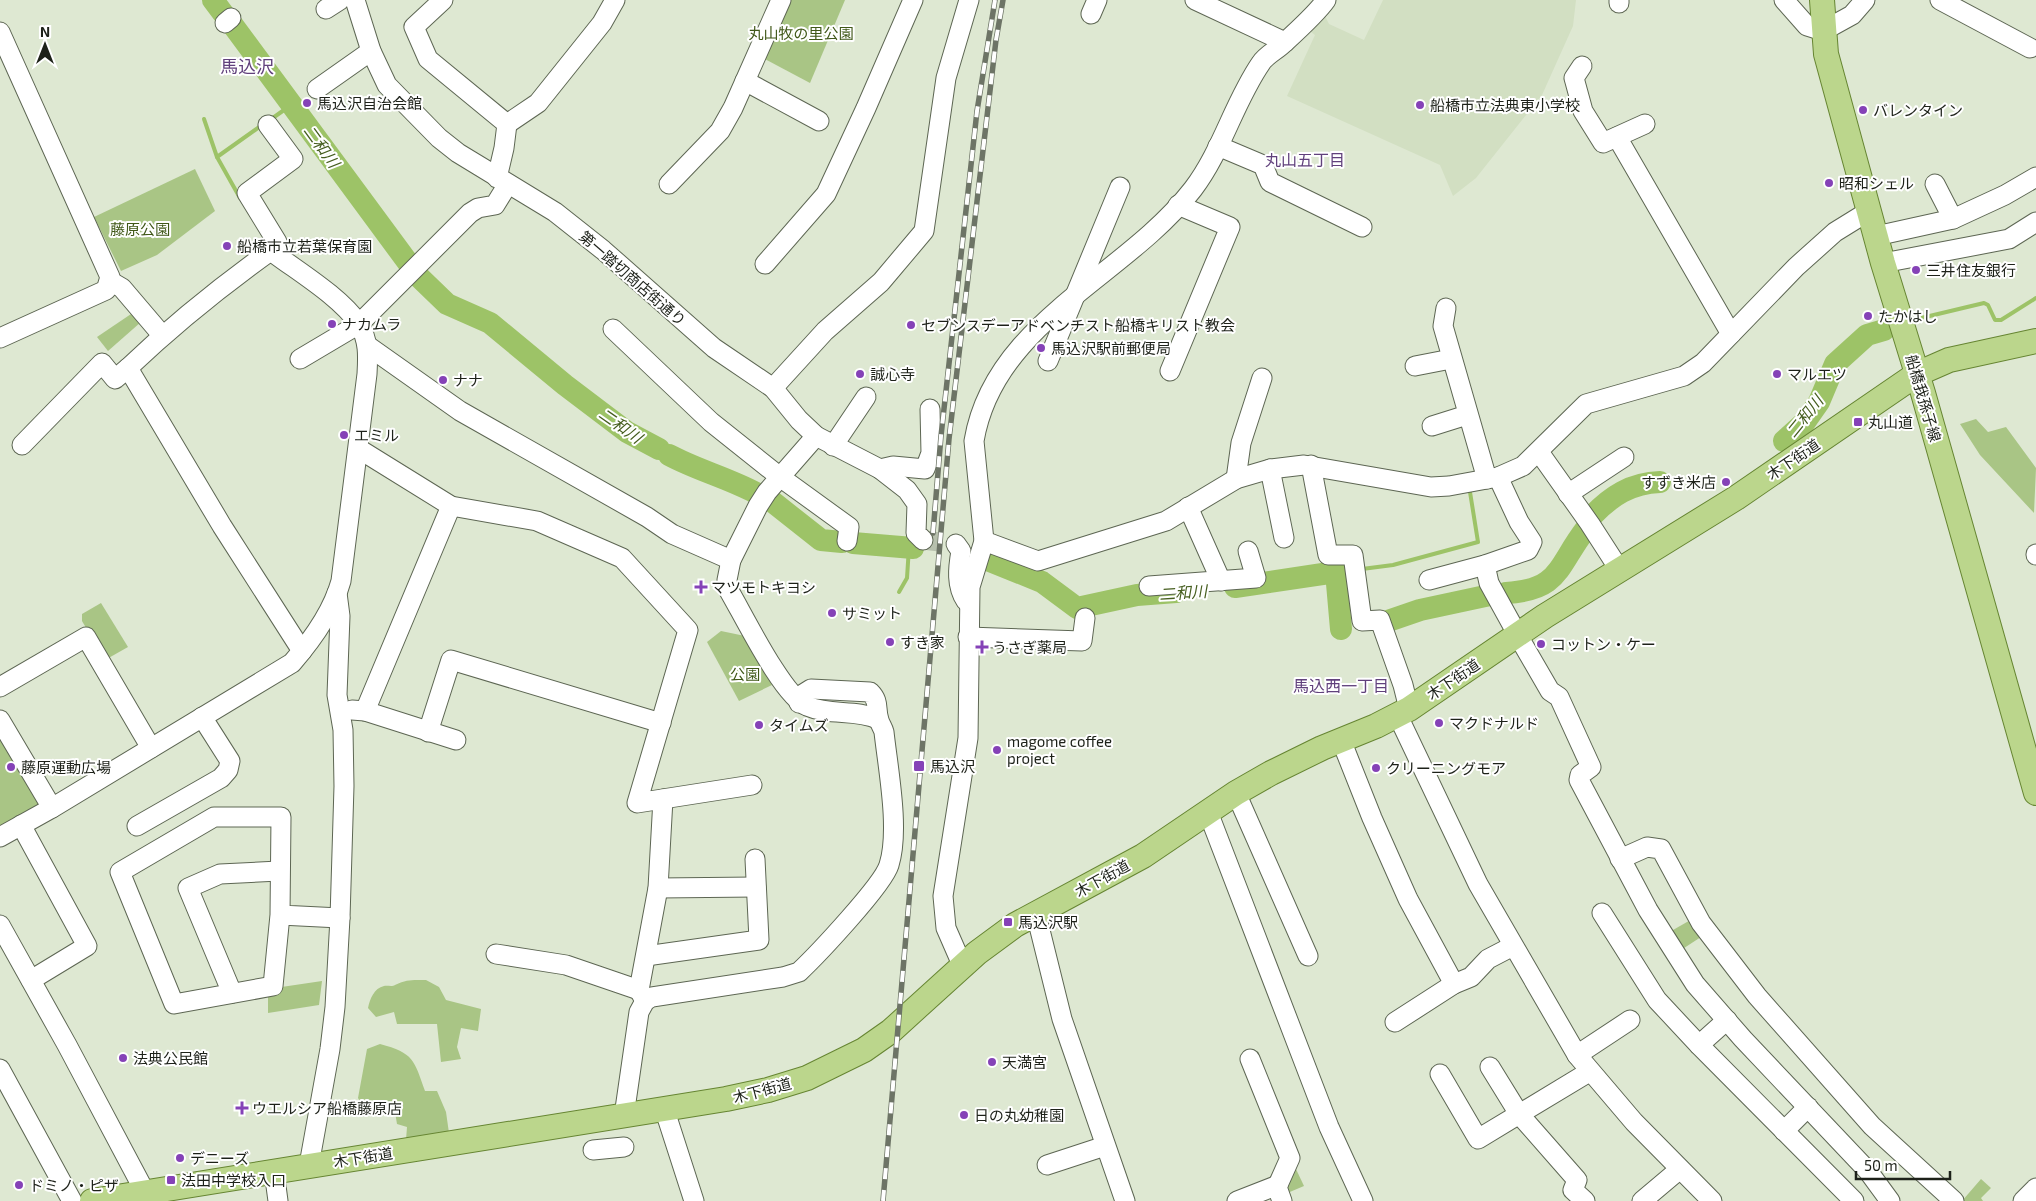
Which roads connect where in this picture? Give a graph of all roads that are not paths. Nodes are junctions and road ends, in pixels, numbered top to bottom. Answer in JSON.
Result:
{"nodes":[{"id":1,"x":355,"y":0,"type":"edge"},
{"id":2,"x":443,"y":0,"type":"edge"},
{"id":3,"x":615,"y":0,"type":"edge"},
{"id":4,"x":781,"y":0,"type":"edge"},
{"id":5,"x":912,"y":0,"type":"edge"},
{"id":6,"x":969,"y":0,"type":"edge"},
{"id":7,"x":1326,"y":0,"type":"edge"},
{"id":8,"x":1784,"y":0,"type":"edge"},
{"id":9,"x":1822,"y":0,"type":"edge"},
{"id":10,"x":1865,"y":0,"type":"edge"},
{"id":11,"x":1940,"y":0,"type":"edge"},
{"id":12,"x":1206,"y":2,"type":"edge"},
{"id":13,"x":1823,"y":31,"type":"junction"},
{"id":14,"x":0,"y":32,"type":"edge"},
{"id":15,"x":1285,"y":42,"type":"junction"},
{"id":16,"x":2030,"y":48,"type":"dead end"},
{"id":17,"x":371,"y":51,"type":"junction"},
{"id":18,"x":1582,"y":66,"type":"dead end"},
{"id":19,"x":746,"y":81,"type":"junction"},
{"id":20,"x":317,"y":89,"type":"dead end"},
{"id":21,"x":819,"y":121,"type":"dead end"},
{"id":22,"x":507,"y":124,"type":"junction"},
{"id":23,"x":1645,"y":124,"type":"dead end"},
{"id":24,"x":268,"y":125,"type":"dead end"},
{"id":25,"x":1617,"y":137,"type":"junction"},
{"id":26,"x":1218,"y":146,"type":"junction"},
{"id":27,"x":2036,"y":177,"type":"edge"},
{"id":28,"x":502,"y":181,"type":"junction"},
{"id":29,"x":669,"y":184,"type":"dead end"},
{"id":30,"x":1935,"y":184,"type":"dead end"},
{"id":31,"x":1120,"y":187,"type":"dead end"},
{"id":32,"x":1178,"y":205,"type":"junction"},
{"id":33,"x":1869,"y":212,"type":"junction"},
{"id":34,"x":1953,"y":219,"type":"junction"},
{"id":35,"x":2036,"y":222,"type":"edge"},
{"id":36,"x":1362,"y":227,"type":"dead end"},
{"id":37,"x":1876,"y":236,"type":"junction"},
{"id":38,"x":275,"y":254,"type":"junction"},
{"id":39,"x":1883,"y":263,"type":"junction"},
{"id":40,"x":765,"y":264,"type":"dead end"},
{"id":41,"x":110,"y":281,"type":"junction"},
{"id":42,"x":1075,"y":294,"type":"junction"},
{"id":43,"x":1446,"y":308,"type":"dead end"},
{"id":44,"x":360,"y":324,"type":"junction"},
{"id":45,"x":613,"y":329,"type":"dead end"},
{"id":46,"x":1731,"y":334,"type":"junction"},
{"id":47,"x":162,"y":335,"type":"junction"},
{"id":48,"x":0,"y":338,"type":"edge"},
{"id":49,"x":2036,"y":341,"type":"edge"},
{"id":50,"x":368,"y":346,"type":"junction"},
{"id":51,"x":300,"y":359,"type":"dead end"},
{"id":52,"x":1451,"y":359,"type":"junction"},
{"id":53,"x":1048,"y":361,"type":"dead end"},
{"id":54,"x":1415,"y":366,"type":"dead end"},
{"id":55,"x":128,"y":368,"type":"junction"},
{"id":56,"x":1170,"y":371,"type":"dead end"},
{"id":57,"x":1917,"y":374,"type":"junction"},
{"id":58,"x":1262,"y":378,"type":"dead end"},
{"id":59,"x":773,"y":388,"type":"junction"},
{"id":60,"x":866,"y":397,"type":"dead end"},
{"id":61,"x":930,"y":409,"type":"dead end"},
{"id":62,"x":1467,"y":415,"type":"junction"},
{"id":63,"x":1432,"y":426,"type":"dead end"},
{"id":64,"x":816,"y":436,"type":"junction"},
{"id":65,"x":22,"y":445,"type":"dead end"},
{"id":66,"x":833,"y":446,"type":"junction"},
{"id":67,"x":359,"y":449,"type":"junction"},
{"id":68,"x":1539,"y":452,"type":"junction"},
{"id":69,"x":1624,"y":457,"type":"dead end"},
{"id":70,"x":1311,"y":465,"type":"junction"},
{"id":71,"x":880,"y":469,"type":"junction"},
{"id":72,"x":1270,"y":469,"type":"junction"},
{"id":73,"x":780,"y":477,"type":"junction"},
{"id":74,"x":1492,"y":478,"type":"junction"},
{"id":75,"x":1236,"y":479,"type":"junction"},
{"id":76,"x":1568,"y":494,"type":"junction"},
{"id":77,"x":451,"y":506,"type":"junction"},
{"id":78,"x":1188,"y":507,"type":"junction"},
{"id":79,"x":1284,"y":538,"type":"dead end"},
{"id":80,"x":923,"y":540,"type":"dead end"},
{"id":81,"x":984,"y":541,"type":"junction"},
{"id":82,"x":847,"y":542,"type":"dead end"},
{"id":83,"x":956,"y":544,"type":"dead end"},
{"id":84,"x":1248,"y":551,"type":"dead end"},
{"id":85,"x":732,"y":560,"type":"junction"},
{"id":86,"x":1485,"y":565,"type":"junction"},
{"id":87,"x":1619,"y":569,"type":"junction"},
{"id":88,"x":1429,"y":580,"type":"dead end"},
{"id":89,"x":1221,"y":581,"type":"junction"},
{"id":90,"x":1149,"y":586,"type":"dead end"},
{"id":91,"x":337,"y":594,"type":"junction"},
{"id":92,"x":968,"y":604,"type":"junction"},
{"id":93,"x":1085,"y":618,"type":"dead end"},
{"id":94,"x":1518,"y":634,"type":"junction"},
{"id":95,"x":968,"y":637,"type":"junction"},
{"id":96,"x":302,"y":651,"type":"junction"},
{"id":97,"x":0,"y":687,"type":"edge"},
{"id":98,"x":338,"y":709,"type":"junction"},
{"id":99,"x":365,"y":711,"type":"junction"},
{"id":100,"x":1404,"y":713,"type":"junction"},
{"id":101,"x":202,"y":717,"type":"junction"},
{"id":102,"x":0,"y":720,"type":"edge"},
{"id":103,"x":661,"y":723,"type":"junction"},
{"id":104,"x":428,"y":732,"type":"junction"},
{"id":105,"x":456,"y":740,"type":"dead end"},
{"id":106,"x":1341,"y":740,"type":"junction"},
{"id":107,"x":151,"y":748,"type":"junction"},
{"id":108,"x":752,"y":785,"type":"dead end"},
{"id":109,"x":1236,"y":793,"type":"junction"},
{"id":110,"x":2036,"y":794,"type":"edge"},
{"id":111,"x":663,"y":799,"type":"junction"},
{"id":112,"x":52,"y":808,"type":"junction"},
{"id":113,"x":1208,"y":812,"type":"junction"},
{"id":114,"x":21,"y":825,"type":"junction"},
{"id":115,"x":136,"y":826,"type":"dead end"},
{"id":116,"x":0,"y":837,"type":"edge"},
{"id":117,"x":755,"y":858,"type":"dead end"},
{"id":118,"x":1620,"y":859,"type":"junction"},
{"id":119,"x":280,"y":871,"type":"junction"},
{"id":120,"x":756,"y":887,"type":"junction"},
{"id":121,"x":658,"y":888,"type":"junction"},
{"id":122,"x":1602,"y":913,"type":"dead end"},
{"id":123,"x":1036,"y":914,"type":"junction"},
{"id":124,"x":280,"y":915,"type":"junction"},
{"id":125,"x":340,"y":918,"type":"junction"},
{"id":126,"x":0,"y":926,"type":"edge"},
{"id":127,"x":1513,"y":946,"type":"junction"},
{"id":128,"x":496,"y":954,"type":"dead end"},
{"id":129,"x":646,"y":956,"type":"junction"},
{"id":130,"x":1308,"y":956,"type":"dead end"},
{"id":131,"x":963,"y":967,"type":"junction"},
{"id":132,"x":31,"y":980,"type":"junction"},
{"id":133,"x":1454,"y":984,"type":"junction"},
{"id":134,"x":232,"y":993,"type":"junction"},
{"id":135,"x":642,"y":995,"type":"junction"},
{"id":136,"x":1630,"y":1020,"type":"dead end"},
{"id":137,"x":1726,"y":1020,"type":"junction"},
{"id":138,"x":1394,"y":1022,"type":"dead end"},
{"id":139,"x":1699,"y":1044,"type":"junction"},
{"id":140,"x":1577,"y":1055,"type":"junction"},
{"id":141,"x":1250,"y":1059,"type":"dead end"},
{"id":142,"x":1490,"y":1067,"type":"dead end"},
{"id":143,"x":0,"y":1069,"type":"edge"},
{"id":144,"x":1589,"y":1072,"type":"junction"},
{"id":145,"x":1440,"y":1074,"type":"dead end"},
{"id":146,"x":1808,"y":1107,"type":"junction"},
{"id":147,"x":664,"y":1108,"type":"junction"},
{"id":148,"x":1519,"y":1114,"type":"junction"},
{"id":149,"x":624,"y":1116,"type":"junction"},
{"id":150,"x":1784,"y":1131,"type":"junction"},
{"id":151,"x":1105,"y":1146,"type":"junction"},
{"id":152,"x":624,"y":1147,"type":"dead end"},
{"id":153,"x":593,"y":1150,"type":"dead end"},
{"id":154,"x":309,"y":1165,"type":"junction"},
{"id":155,"x":1047,"y":1165,"type":"dead end"},
{"id":156,"x":1680,"y":1168,"type":"junction"},
{"id":157,"x":274,"y":1171,"type":"junction"},
{"id":158,"x":2036,"y":1188,"type":"edge"},
{"id":159,"x":144,"y":1192,"type":"junction"},
{"id":160,"x":1280,"y":1193,"type":"edge"},
{"id":161,"x":72,"y":1201,"type":"edge"},
{"id":162,"x":92,"y":1201,"type":"edge"},
{"id":163,"x":278,"y":1201,"type":"edge"},
{"id":164,"x":694,"y":1201,"type":"edge"},
{"id":165,"x":1125,"y":1201,"type":"edge"},
{"id":166,"x":1237,"y":1201,"type":"edge"},
{"id":167,"x":1363,"y":1201,"type":"edge"},
{"id":168,"x":1585,"y":1201,"type":"edge"},
{"id":169,"x":1642,"y":1201,"type":"edge"},
{"id":170,"x":1712,"y":1201,"type":"edge"},
{"id":171,"x":1854,"y":1201,"type":"edge"},
{"id":172,"x":1890,"y":1201,"type":"edge"},
{"id":173,"x":1954,"y":1201,"type":"edge"},
{"id":174,"x":2023,"y":1201,"type":"edge"}],
"edges":[{"from":1,"to":17,"type":"street","name":"第一踏切商店街通り"},
{"from":2,"to":22,"type":"street"},
{"from":3,"to":22,"type":"street"},
{"from":4,"to":19,"type":"street"},
{"from":5,"to":40,"type":"street"},
{"from":6,"to":59,"type":"street"},
{"from":7,"to":15,"type":"street"},
{"from":8,"to":13,"type":"street"},
{"from":9,"to":13,"type":"main road","name":"船橋我孫子線"},
{"from":10,"to":13,"type":"street"},
{"from":11,"to":16,"type":"street"},
{"from":12,"to":15,"type":"street"},
{"from":13,"to":33,"type":"main road","name":"船橋我孫子線"},
{"from":14,"to":41,"type":"street"},
{"from":15,"to":26,"type":"street"},
{"from":17,"to":20,"type":"street"},
{"from":17,"to":28,"type":"street","name":"第一踏切商店街通り"},
{"from":18,"to":25,"type":"street"},
{"from":19,"to":21,"type":"street"},
{"from":19,"to":29,"type":"street"},
{"from":22,"to":28,"type":"street"},
{"from":23,"to":25,"type":"street"},
{"from":24,"to":38,"type":"street"},
{"from":25,"to":46,"type":"street"},
{"from":26,"to":32,"type":"street"},
{"from":26,"to":36,"type":"street"},
{"from":27,"to":34,"type":"street"},
{"from":28,"to":44,"type":"street"},
{"from":28,"to":59,"type":"street","name":"第一踏切商店街通り"},
{"from":30,"to":34,"type":"street"},
{"from":31,"to":42,"type":"street"},
{"from":32,"to":42,"type":"street"},
{"from":32,"to":56,"type":"street"},
{"from":33,"to":37,"type":"main road","name":"船橋我孫子線"},
{"from":33,"to":46,"type":"street"},
{"from":34,"to":37,"type":"street"},
{"from":35,"to":39,"type":"street"},
{"from":37,"to":39,"type":"main road","name":"船橋我孫子線"},
{"from":38,"to":44,"type":"street"},
{"from":38,"to":47,"type":"street"},
{"from":39,"to":57,"type":"main road","name":"船橋我孫子線"},
{"from":41,"to":47,"type":"street"},
{"from":41,"to":48,"type":"street"},
{"from":42,"to":53,"type":"street"},
{"from":42,"to":81,"type":"street"},
{"from":43,"to":52,"type":"street"},
{"from":44,"to":50,"type":"street"},
{"from":44,"to":51,"type":"street"},
{"from":45,"to":73,"type":"street"},
{"from":46,"to":68,"type":"street"},
{"from":47,"to":55,"type":"street"},
{"from":49,"to":57,"type":"main road","name":"木下街道"},
{"from":50,"to":67,"type":"street"},
{"from":50,"to":85,"type":"street"},
{"from":52,"to":54,"type":"street"},
{"from":52,"to":62,"type":"street"},
{"from":55,"to":65,"type":"street"},
{"from":55,"to":96,"type":"street"},
{"from":57,"to":87,"type":"main road","name":"木下街道"},
{"from":57,"to":110,"type":"main road","name":"船橋我孫子線"},
{"from":58,"to":75,"type":"street"},
{"from":59,"to":64,"type":"street","name":"第一踏切商店街通り"},
{"from":60,"to":66,"type":"street"},
{"from":61,"to":71,"type":"street"},
{"from":62,"to":63,"type":"street"},
{"from":62,"to":74,"type":"street"},
{"from":64,"to":66,"type":"street","name":"第一踏切商店街通り"},
{"from":64,"to":73,"type":"street"},
{"from":66,"to":71,"type":"street","name":"第一踏切商店街通り"},
{"from":67,"to":77,"type":"street"},
{"from":67,"to":91,"type":"street"},
{"from":68,"to":74,"type":"street"},
{"from":68,"to":76,"type":"street"},
{"from":69,"to":76,"type":"street"},
{"from":70,"to":72,"type":"street"},
{"from":70,"to":74,"type":"street"},
{"from":70,"to":100,"type":"street"},
{"from":71,"to":80,"type":"street","name":"第一踏切商店街通り"},
{"from":72,"to":75,"type":"street"},
{"from":72,"to":79,"type":"street"},
{"from":73,"to":82,"type":"street"},
{"from":73,"to":85,"type":"street"},
{"from":74,"to":86,"type":"street"},
{"from":75,"to":78,"type":"street"},
{"from":76,"to":87,"type":"street"},
{"from":77,"to":99,"type":"street"},
{"from":77,"to":103,"type":"street"},
{"from":78,"to":81,"type":"street"},
{"from":78,"to":89,"type":"street"},
{"from":81,"to":92,"type":"street"},
{"from":83,"to":92,"type":"street"},
{"from":84,"to":89,"type":"street"},
{"from":85,"to":135,"type":"street"},
{"from":86,"to":88,"type":"street"},
{"from":86,"to":94,"type":"street"},
{"from":87,"to":94,"type":"main road","name":"木下街道"},
{"from":89,"to":90,"type":"street"},
{"from":91,"to":96,"type":"street"},
{"from":91,"to":98,"type":"street"},
{"from":92,"to":95,"type":"street"},
{"from":93,"to":95,"type":"street"},
{"from":94,"to":100,"type":"main road","name":"木下街道"},
{"from":94,"to":118,"type":"street"},
{"from":95,"to":131,"type":"street"},
{"from":96,"to":101,"type":"street"},
{"from":97,"to":107,"type":"street"},
{"from":98,"to":99,"type":"street"},
{"from":98,"to":125,"type":"street"},
{"from":99,"to":104,"type":"street"},
{"from":100,"to":106,"type":"main road","name":"木下街道"},
{"from":100,"to":127,"type":"street"},
{"from":101,"to":107,"type":"street"},
{"from":101,"to":115,"type":"street"},
{"from":102,"to":112,"type":"street"},
{"from":103,"to":104,"type":"street"},
{"from":103,"to":111,"type":"street"},
{"from":104,"to":105,"type":"street"},
{"from":106,"to":109,"type":"main road","name":"木下街道"},
{"from":106,"to":133,"type":"street"},
{"from":107,"to":112,"type":"street"},
{"from":108,"to":111,"type":"street"},
{"from":109,"to":113,"type":"main road","name":"木下街道"},
{"from":109,"to":130,"type":"street"},
{"from":111,"to":121,"type":"street"},
{"from":112,"to":114,"type":"street"},
{"from":113,"to":123,"type":"main road","name":"木下街道"},
{"from":113,"to":167,"type":"street"},
{"from":114,"to":116,"type":"street"},
{"from":114,"to":132,"type":"street"},
{"from":117,"to":120,"type":"street"},
{"from":118,"to":137,"type":"street"},
{"from":118,"to":173,"type":"street"},
{"from":119,"to":124,"type":"street"},
{"from":119,"to":134,"type":"street"},
{"from":119,"to":134,"type":"street"},
{"from":120,"to":121,"type":"street"},
{"from":120,"to":129,"type":"street"},
{"from":121,"to":129,"type":"street"},
{"from":122,"to":139,"type":"street"},
{"from":123,"to":131,"type":"main road","name":"木下街道"},
{"from":123,"to":151,"type":"street"},
{"from":124,"to":125,"type":"street"},
{"from":124,"to":134,"type":"street"},
{"from":125,"to":154,"type":"street"},
{"from":126,"to":132,"type":"street"},
{"from":127,"to":133,"type":"street"},
{"from":127,"to":140,"type":"street"},
{"from":128,"to":135,"type":"street"},
{"from":129,"to":135,"type":"street"},
{"from":131,"to":147,"type":"main road","name":"木下街道"},
{"from":132,"to":159,"type":"street"},
{"from":133,"to":138,"type":"street"},
{"from":135,"to":149,"type":"street"},
{"from":136,"to":140,"type":"street"},
{"from":137,"to":139,"type":"street"},
{"from":137,"to":146,"type":"street"},
{"from":139,"to":150,"type":"street"},
{"from":140,"to":144,"type":"street"},
{"from":141,"to":160,"type":"street"},
{"from":142,"to":148,"type":"street"},
{"from":143,"to":161,"type":"street"},
{"from":144,"to":148,"type":"street"},
{"from":144,"to":156,"type":"street"},
{"from":145,"to":148,"type":"street"},
{"from":146,"to":150,"type":"street"},
{"from":146,"to":172,"type":"street"},
{"from":147,"to":149,"type":"main road","name":"木下街道"},
{"from":147,"to":164,"type":"street"},
{"from":148,"to":168,"type":"street"},
{"from":149,"to":154,"type":"main road","name":"木下街道"},
{"from":150,"to":171,"type":"street"},
{"from":151,"to":155,"type":"street"},
{"from":151,"to":165,"type":"street"},
{"from":152,"to":153,"type":"street"},
{"from":154,"to":157,"type":"main road","name":"木下街道"},
{"from":156,"to":169,"type":"street"},
{"from":156,"to":170,"type":"street"},
{"from":157,"to":159,"type":"main road","name":"木下街道"},
{"from":157,"to":163,"type":"street"},
{"from":158,"to":174,"type":"street"},
{"from":159,"to":162,"type":"main road","name":"木下街道"},
{"from":160,"to":166,"type":"street"}]}
